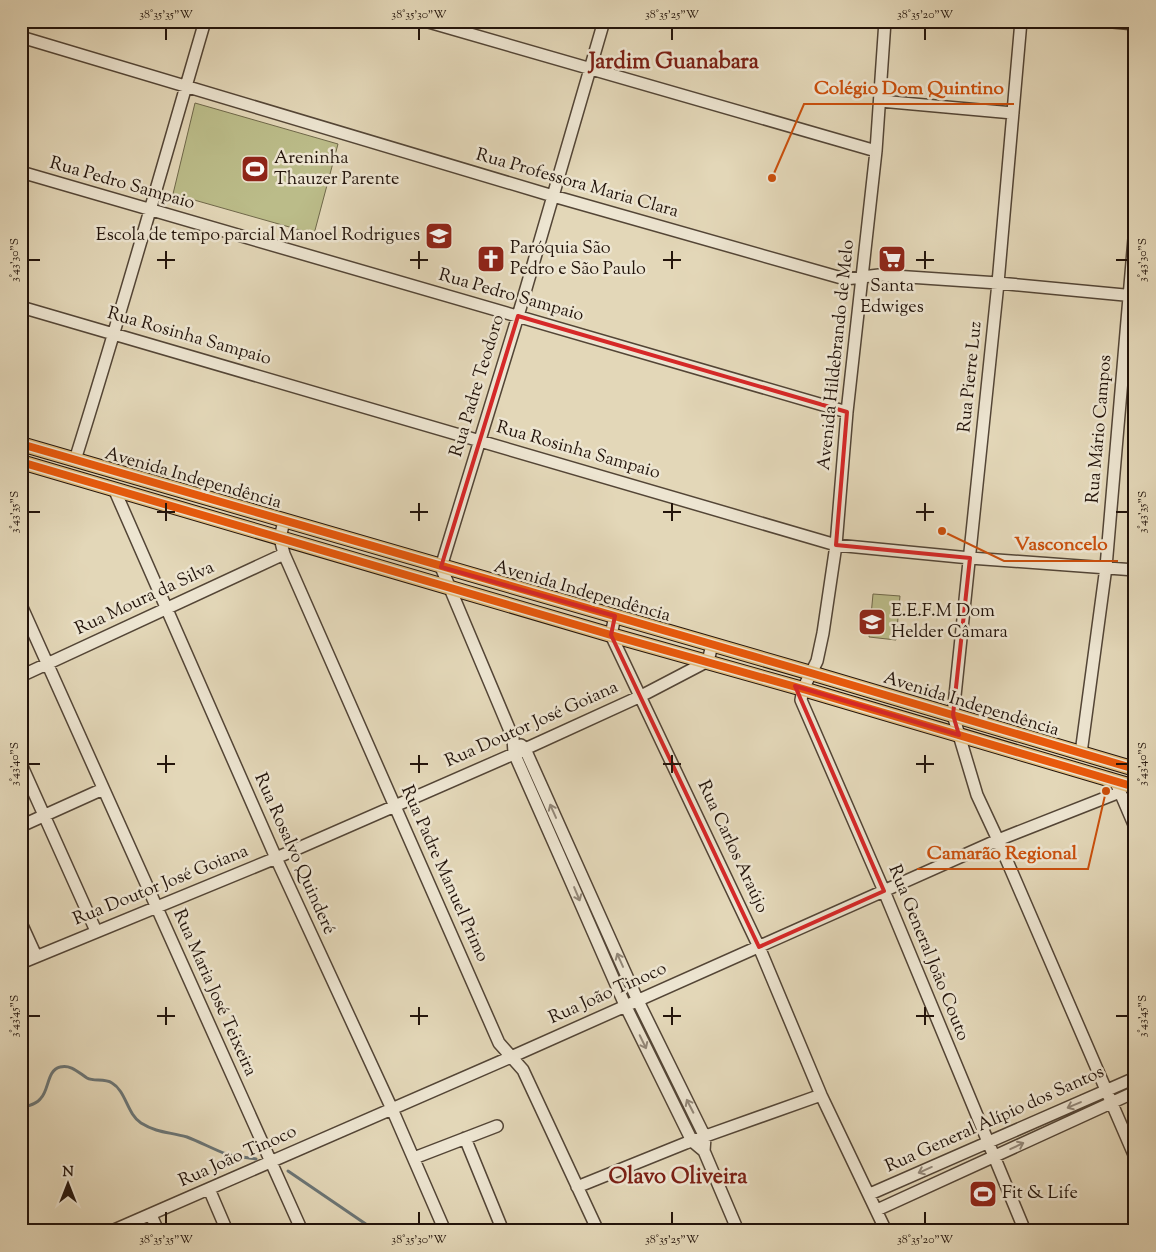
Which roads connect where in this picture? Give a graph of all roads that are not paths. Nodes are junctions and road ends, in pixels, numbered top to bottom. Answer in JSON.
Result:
{"nodes":[{"id":1,"x":205,"y":21,"type":"edge"},
{"id":2,"x":425,"y":21,"type":"edge"},
{"id":3,"x":604,"y":21,"type":"edge"},
{"id":4,"x":885,"y":21,"type":"edge"},
{"id":5,"x":1021,"y":21,"type":"edge"},
{"id":6,"x":1102,"y":21,"type":"edge"},
{"id":7,"x":1135,"y":24,"type":"edge"},
{"id":8,"x":21,"y":37,"type":"edge"},
{"id":9,"x":590,"y":69,"type":"junction"},
{"id":10,"x":186,"y":86,"type":"junction"},
{"id":11,"x":880,"y":101,"type":"junction"},
{"id":12,"x":1013,"y":113,"type":"junction"},
{"id":13,"x":876,"y":150,"type":"junction"},
{"id":14,"x":21,"y":172,"type":"edge"},
{"id":15,"x":553,"y":196,"type":"junction"},
{"id":16,"x":149,"y":210,"type":"junction"},
{"id":17,"x":1135,"y":227,"type":"edge"},
{"id":18,"x":861,"y":277,"type":"junction"},
{"id":19,"x":998,"y":283,"type":"junction"},
{"id":20,"x":1132,"y":296,"type":"edge"},
{"id":21,"x":21,"y":307,"type":"edge"},
{"id":22,"x":518,"y":316,"type":"junction"},
{"id":23,"x":115,"y":334,"type":"junction"},
{"id":24,"x":847,"y":412,"type":"junction"},
{"id":25,"x":479,"y":440,"type":"junction"},
{"id":26,"x":21,"y":444,"type":"edge"},
{"id":27,"x":75,"y":460,"type":"junction"},
{"id":28,"x":21,"y":462,"type":"edge"},
{"id":29,"x":115,"y":491,"type":"junction"},
{"id":30,"x":284,"y":521,"type":"junction"},
{"id":31,"x":280,"y":538,"type":"junction"},
{"id":32,"x":836,"y":545,"type":"junction"},
{"id":33,"x":284,"y":554,"type":"junction"},
{"id":34,"x":970,"y":558,"type":"junction"},
{"id":35,"x":441,"y":567,"type":"junction"},
{"id":36,"x":1106,"y":567,"type":"junction"},
{"id":37,"x":1135,"y":570,"type":"edge"},
{"id":38,"x":449,"y":587,"type":"junction"},
{"id":39,"x":21,"y":605,"type":"edge"},
{"id":40,"x":166,"y":609,"type":"junction"},
{"id":41,"x":615,"y":616,"type":"junction"},
{"id":42,"x":611,"y":634,"type":"junction"},
{"id":43,"x":712,"y":645,"type":"junction"},
{"id":44,"x":708,"y":661,"type":"junction"},
{"id":45,"x":47,"y":664,"type":"junction"},
{"id":46,"x":811,"y":673,"type":"junction"},
{"id":47,"x":21,"y":676,"type":"edge"},
{"id":48,"x":803,"y":689,"type":"junction"},
{"id":49,"x":641,"y":696,"type":"junction"},
{"id":50,"x":953,"y":715,"type":"junction"},
{"id":51,"x":959,"y":735,"type":"junction"},
{"id":52,"x":514,"y":738,"type":"junction"},
{"id":53,"x":525,"y":749,"type":"junction"},
{"id":54,"x":1081,"y":753,"type":"junction"},
{"id":55,"x":514,"y":754,"type":"junction"},
{"id":56,"x":21,"y":764,"type":"edge"},
{"id":57,"x":1135,"y":769,"type":"edge"},
{"id":58,"x":1118,"y":786,"type":"junction"},
{"id":59,"x":1135,"y":786,"type":"edge"},
{"id":60,"x":103,"y":789,"type":"junction"},
{"id":61,"x":395,"y":806,"type":"junction"},
{"id":62,"x":44,"y":816,"type":"junction"},
{"id":63,"x":21,"y":826,"type":"edge"},
{"id":64,"x":1135,"y":827,"type":"edge"},
{"id":65,"x":998,"y":840,"type":"junction"},
{"id":66,"x":276,"y":858,"type":"junction"},
{"id":67,"x":580,"y":870,"type":"junction"},
{"id":68,"x":568,"y":875,"type":"junction"},
{"id":69,"x":884,"y":891,"type":"junction"},
{"id":70,"x":156,"y":907,"type":"junction"},
{"id":71,"x":21,"y":923,"type":"edge"},
{"id":72,"x":96,"y":931,"type":"junction"},
{"id":73,"x":759,"y":947,"type":"junction"},
{"id":74,"x":36,"y":956,"type":"junction"},
{"id":75,"x":21,"y":963,"type":"edge"},
{"id":76,"x":638,"y":1001,"type":"junction"},
{"id":77,"x":625,"y":1005,"type":"junction"},
{"id":78,"x":511,"y":1057,"type":"junction"},
{"id":79,"x":1135,"y":1078,"type":"edge"},
{"id":80,"x":1106,"y":1091,"type":"junction"},
{"id":81,"x":1135,"y":1092,"type":"edge"},
{"id":82,"x":821,"y":1095,"type":"junction"},
{"id":83,"x":1111,"y":1103,"type":"junction"},
{"id":84,"x":392,"y":1108,"type":"junction"},
{"id":85,"x":496,"y":1126,"type":"dead end"},
{"id":86,"x":465,"y":1138,"type":"junction"},
{"id":87,"x":699,"y":1139,"type":"junction"},
{"id":88,"x":987,"y":1142,"type":"junction"},
{"id":89,"x":1135,"y":1157,"type":"edge"},
{"id":90,"x":414,"y":1158,"type":"junction"},
{"id":91,"x":993,"y":1158,"type":"junction"},
{"id":92,"x":272,"y":1162,"type":"junction"},
{"id":93,"x":577,"y":1187,"type":"junction"},
{"id":94,"x":209,"y":1189,"type":"junction"},
{"id":95,"x":870,"y":1194,"type":"junction"},
{"id":96,"x":878,"y":1210,"type":"junction"},
{"id":97,"x":151,"y":1215,"type":"junction"},
{"id":98,"x":112,"y":1231,"type":"edge"},
{"id":99,"x":158,"y":1231,"type":"edge"},
{"id":100,"x":227,"y":1231,"type":"edge"},
{"id":101,"x":302,"y":1231,"type":"edge"},
{"id":102,"x":445,"y":1231,"type":"edge"},
{"id":103,"x":503,"y":1231,"type":"edge"},
{"id":104,"x":598,"y":1231,"type":"edge"},
{"id":105,"x":738,"y":1231,"type":"edge"},
{"id":106,"x":886,"y":1231,"type":"edge"},
{"id":107,"x":1024,"y":1231,"type":"edge"}],
"edges":[{"from":1,"to":10,"type":"street"},
{"from":2,"to":9,"type":"street"},
{"from":3,"to":9,"type":"street","name":"Rua Padre Teodoro"},
{"from":4,"to":11,"type":"street","name":"Avenida Hildebrando de Melo"},
{"from":5,"to":12,"type":"street","name":"Rua Pierre Luz"},
{"from":6,"to":7,"type":"street"},
{"from":8,"to":10,"type":"street","name":"Rua Professora Maria Clara"},
{"from":9,"to":13,"type":"street"},
{"from":9,"to":15,"type":"street","name":"Rua Padre Teodoro"},
{"from":10,"to":15,"type":"street","name":"Rua Professora Maria Clara"},
{"from":10,"to":16,"type":"street"},
{"from":11,"to":12,"type":"street"},
{"from":11,"to":13,"type":"street","name":"Avenida Hildebrando de Melo"},
{"from":12,"to":19,"type":"street","name":"Rua Pierre Luz"},
{"from":13,"to":18,"type":"street","name":"Avenida Hildebrando de Melo"},
{"from":14,"to":16,"type":"street","name":"Rua Pedro Sampaio"},
{"from":15,"to":18,"type":"street","name":"Rua Professora Maria Clara"},
{"from":15,"to":22,"type":"street","name":"Rua Padre Teodoro"},
{"from":16,"to":22,"type":"street","name":"Rua Pedro Sampaio"},
{"from":16,"to":23,"type":"street"},
{"from":17,"to":20,"type":"street","name":"Rua Mário Campos"},
{"from":18,"to":19,"type":"street","name":"Rua Professora Maria Clara"},
{"from":18,"to":24,"type":"street","name":"Avenida Hildebrando de Melo"},
{"from":19,"to":20,"type":"street","name":"Rua Professora Maria Clara"},
{"from":19,"to":34,"type":"street","name":"Rua Pierre Luz"},
{"from":20,"to":36,"type":"street","name":"Rua Mário Campos"},
{"from":21,"to":23,"type":"street","name":"Rua Rosinha Sampaio"},
{"from":22,"to":24,"type":"street","name":"Rua Pedro Sampaio"},
{"from":22,"to":25,"type":"street","name":"Rua Padre Teodoro"},
{"from":23,"to":25,"type":"street","name":"Rua Rosinha Sampaio"},
{"from":23,"to":27,"type":"street"},
{"from":24,"to":32,"type":"street","name":"Avenida Hildebrando de Melo"},
{"from":25,"to":32,"type":"street","name":"Rua Rosinha Sampaio"},
{"from":25,"to":35,"type":"street","name":"Rua Padre Teodoro"},
{"from":26,"to":27,"type":"main road","name":"Avenida Independência"},
{"from":27,"to":30,"type":"main road","name":"Avenida Independência"},
{"from":28,"to":29,"type":"main road","name":"Avenida Independência"},
{"from":29,"to":31,"type":"main road","name":"Avenida Independência"},
{"from":29,"to":40,"type":"street","name":"Rua Rosalvo Quinderé"},
{"from":30,"to":31,"type":"street","name":"Rua Padre Manuel Primo"},
{"from":30,"to":35,"type":"main road","name":"Avenida Independência"},
{"from":31,"to":33,"type":"street","name":"Rua Padre Manuel Primo"},
{"from":31,"to":38,"type":"main road","name":"Avenida Independência"},
{"from":32,"to":34,"type":"street","name":"Rua Rosinha Sampaio"},
{"from":32,"to":46,"type":"street","name":"Avenida Hildebrando de Melo"},
{"from":33,"to":40,"type":"street","name":"Rua Moura da Silva"},
{"from":33,"to":61,"type":"street","name":"Rua Padre Manuel Primo"},
{"from":34,"to":36,"type":"street","name":"Rua Rosinha Sampaio"},
{"from":34,"to":50,"type":"street","name":"Rua Pierre Luz"},
{"from":35,"to":38,"type":"street"},
{"from":35,"to":41,"type":"main road","name":"Avenida Independência"},
{"from":36,"to":37,"type":"street","name":"Rua Rosinha Sampaio"},
{"from":36,"to":54,"type":"street","name":"Rua Mário Campos"},
{"from":38,"to":42,"type":"main road","name":"Avenida Independência"},
{"from":38,"to":52,"type":"street"},
{"from":39,"to":45,"type":"street","name":"Rua Maria José Teixeira"},
{"from":40,"to":45,"type":"street","name":"Rua Moura da Silva"},
{"from":40,"to":66,"type":"street","name":"Rua Rosalvo Quinderé"},
{"from":41,"to":42,"type":"street"},
{"from":41,"to":43,"type":"main road","name":"Avenida Independência"},
{"from":42,"to":44,"type":"main road","name":"Avenida Independência"},
{"from":42,"to":49,"type":"street","name":"Rua Carlos Araújo"},
{"from":43,"to":44,"type":"street"},
{"from":43,"to":46,"type":"main road","name":"Avenida Independência"},
{"from":44,"to":48,"type":"main road","name":"Avenida Independência"},
{"from":44,"to":49,"type":"street","name":"Rua Doutor José Goiana"},
{"from":45,"to":47,"type":"street","name":"Rua Moura da Silva"},
{"from":45,"to":60,"type":"street","name":"Rua Maria José Teixeira"},
{"from":46,"to":48,"type":"street","name":"Avenida Hildebrando de Melo"},
{"from":46,"to":50,"type":"main road","name":"Avenida Independência"},
{"from":48,"to":51,"type":"main road","name":"Avenida Independência"},
{"from":48,"to":69,"type":"street","name":"Rua General João Couto"},
{"from":49,"to":53,"type":"street","name":"Rua Doutor José Goiana"},
{"from":49,"to":73,"type":"street","name":"Rua Carlos Araújo"},
{"from":50,"to":51,"type":"street","name":"Rua Pierre Luz"},
{"from":50,"to":54,"type":"main road","name":"Avenida Independência"},
{"from":51,"to":58,"type":"main road","name":"Avenida Independência"},
{"from":51,"to":65,"type":"street","name":"Rua Pierre Luz"},
{"from":52,"to":53,"type":"street"},
{"from":52,"to":55,"type":"street"},
{"from":53,"to":55,"type":"street","name":"Rua Doutor José Goiana"},
{"from":67,"to":53,"type":"street","one_way":true},
{"from":54,"to":57,"type":"main road","name":"Avenida Independência"},
{"from":55,"to":61,"type":"street","name":"Rua Doutor José Goiana"},
{"from":55,"to":68,"type":"street"},
{"from":56,"to":62,"type":"street"},
{"from":58,"to":59,"type":"main road","name":"Avenida Independência"},
{"from":58,"to":64,"type":"street"},
{"from":58,"to":65,"type":"street","name":"Rua João Tinoco"},
{"from":60,"to":62,"type":"street"},
{"from":60,"to":70,"type":"street","name":"Rua Maria José Teixeira"},
{"from":61,"to":66,"type":"street","name":"Rua Doutor José Goiana"},
{"from":61,"to":78,"type":"street","name":"Rua Padre Manuel Primo"},
{"from":62,"to":63,"type":"street"},
{"from":62,"to":72,"type":"street"},
{"from":65,"to":69,"type":"street","name":"Rua João Tinoco"},
{"from":65,"to":80,"type":"street","name":"Rua Pierre Luz"},
{"from":66,"to":70,"type":"street","name":"Rua Doutor José Goiana"},
{"from":66,"to":84,"type":"street","name":"Rua Rosalvo Quinderé"},
{"from":67,"to":68,"type":"street"},
{"from":76,"to":67,"type":"street","one_way":true},
{"from":68,"to":77,"type":"street","one_way":true},
{"from":69,"to":73,"type":"street","name":"Rua João Tinoco"},
{"from":69,"to":88,"type":"street","name":"Rua General João Couto"},
{"from":70,"to":72,"type":"street","name":"Rua Doutor José Goiana"},
{"from":70,"to":92,"type":"street","name":"Rua Maria José Teixeira"},
{"from":71,"to":74,"type":"street"},
{"from":72,"to":74,"type":"street","name":"Rua Doutor José Goiana"},
{"from":73,"to":76,"type":"street","name":"Rua João Tinoco"},
{"from":73,"to":82,"type":"street","name":"Rua Carlos Araújo"},
{"from":74,"to":75,"type":"street","name":"Rua Doutor José Goiana"},
{"from":76,"to":77,"type":"street","name":"Rua João Tinoco"},
{"from":87,"to":76,"type":"street","one_way":true},
{"from":77,"to":78,"type":"street","name":"Rua João Tinoco"},
{"from":77,"to":87,"type":"street","one_way":true},
{"from":78,"to":84,"type":"street","name":"Rua João Tinoco"},
{"from":78,"to":93,"type":"street","name":"Rua Padre Manuel Primo"},
{"from":79,"to":80,"type":"street","name":"Rua General Alípio dos Santos"},
{"from":80,"to":83,"type":"street","name":"Rua Pierre Luz"},
{"from":80,"to":88,"type":"street","name":"Rua General Alípio dos Santos","one_way":true},
{"from":81,"to":83,"type":"street","name":"Rua General Alípio dos Santos"},
{"from":82,"to":87,"type":"street"},
{"from":82,"to":95,"type":"street","name":"Rua Carlos Araújo"},
{"from":83,"to":89,"type":"street","name":"Rua Pierre Luz"},
{"from":91,"to":83,"type":"street","name":"Rua General Alípio dos Santos","one_way":true},
{"from":84,"to":90,"type":"street","name":"Rua Rosalvo Quinderé"},
{"from":84,"to":92,"type":"street","name":"Rua João Tinoco"},
{"from":85,"to":86,"type":"street"},
{"from":86,"to":90,"type":"street"},
{"from":86,"to":103,"type":"street"},
{"from":87,"to":93,"type":"street"},
{"from":87,"to":105,"type":"street"},
{"from":88,"to":91,"type":"street","name":"Rua General João Couto"},
{"from":88,"to":95,"type":"street","name":"Rua General Alípio dos Santos","one_way":true},
{"from":90,"to":102,"type":"street","name":"Rua Rosalvo Quinderé"},
{"from":91,"to":96,"type":"street","name":"Rua General Alípio dos Santos"},
{"from":91,"to":107,"type":"street","name":"Rua General João Couto"},
{"from":92,"to":94,"type":"street","name":"Rua João Tinoco"},
{"from":92,"to":101,"type":"street","name":"Rua Maria José Teixeira"},
{"from":93,"to":104,"type":"street","name":"Rua Padre Manuel Primo"},
{"from":94,"to":97,"type":"street","name":"Rua João Tinoco"},
{"from":94,"to":100,"type":"street"},
{"from":95,"to":96,"type":"street","name":"Rua Carlos Araújo"},
{"from":96,"to":106,"type":"street","name":"Rua Carlos Araújo"},
{"from":97,"to":98,"type":"street","name":"Rua João Tinoco"},
{"from":97,"to":99,"type":"street"}]}
